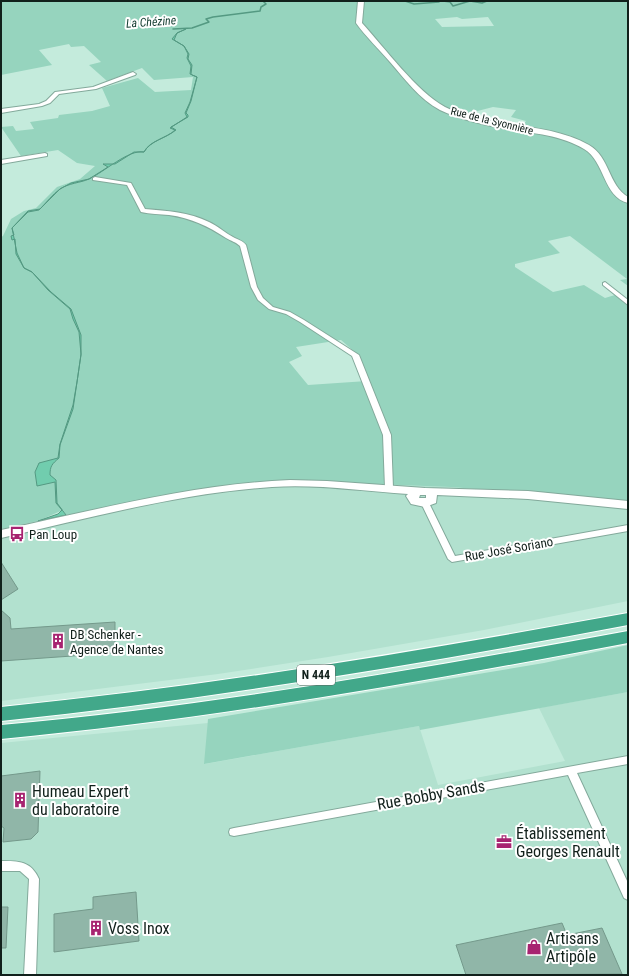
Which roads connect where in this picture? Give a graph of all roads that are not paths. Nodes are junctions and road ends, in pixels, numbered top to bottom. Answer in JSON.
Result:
{"nodes":[{"id":1,"x":362,"y":1,"type":"edge"},
{"id":2,"x":133,"y":74,"type":"dead end"},
{"id":3,"x":1,"y":111,"type":"edge"},
{"id":4,"x":45,"y":155,"type":"dead end"},
{"id":5,"x":1,"y":162,"type":"edge"},
{"id":6,"x":95,"y":179,"type":"dead end"},
{"id":7,"x":628,"y":201,"type":"edge"},
{"id":8,"x":605,"y":284,"type":"dead end"},
{"id":9,"x":628,"y":303,"type":"edge"},
{"id":10,"x":389,"y":488,"type":"junction"},
{"id":11,"x":423,"y":496,"type":"junction"},
{"id":12,"x":628,"y":505,"type":"edge"},
{"id":13,"x":628,"y":528,"type":"edge"},
{"id":14,"x":1,"y":534,"type":"edge"},
{"id":15,"x":628,"y":619,"type":"edge"},
{"id":16,"x":628,"y":637,"type":"edge"},
{"id":17,"x":1,"y":714,"type":"edge"},
{"id":18,"x":1,"y":732,"type":"edge"},
{"id":19,"x":628,"y":760,"type":"edge"},
{"id":20,"x":571,"y":771,"type":"junction"},
{"id":21,"x":234,"y":832,"type":"dead end"},
{"id":22,"x":1,"y":866,"type":"edge"},
{"id":23,"x":628,"y":895,"type":"edge"},
{"id":24,"x":30,"y":975,"type":"edge"}],
"edges":[{"from":1,"to":7,"type":"street","name":"Rue de la Syonnière"},
{"from":2,"to":3,"type":"street"},
{"from":4,"to":5,"type":"street"},
{"from":6,"to":10,"type":"street"},
{"from":8,"to":9,"type":"street"},
{"from":10,"to":11,"type":"street"},
{"from":10,"to":14,"type":"street"},
{"from":11,"to":12,"type":"street"},
{"from":11,"to":13,"type":"street","name":"Rue José Soriano"},
{"from":15,"to":17,"type":"highway","number":"N 444"},
{"from":16,"to":18,"type":"highway","number":"N 444"},
{"from":19,"to":20,"type":"street","name":"Rue Bobby Sands"},
{"from":20,"to":21,"type":"street","name":"Rue Bobby Sands"},
{"from":20,"to":23,"type":"street"},
{"from":22,"to":24,"type":"street"}]}
